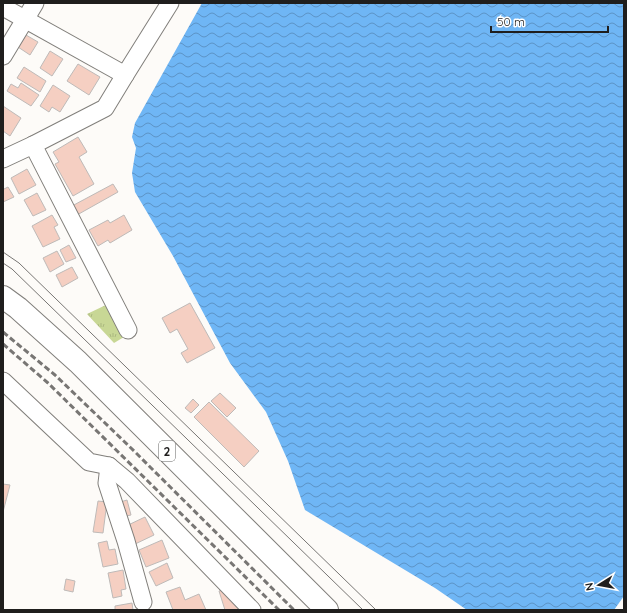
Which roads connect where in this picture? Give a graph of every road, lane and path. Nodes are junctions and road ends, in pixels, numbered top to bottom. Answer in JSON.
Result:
{"nodes":[{"id":1,"x":35,"y":3,"type":"edge"},
{"id":2,"x":170,"y":3,"type":"edge"},
{"id":3,"x":3,"y":7,"type":"edge"},
{"id":4,"x":25,"y":20,"type":"junction"},
{"id":5,"x":3,"y":56,"type":"edge"},
{"id":6,"x":124,"y":75,"type":"junction"},
{"id":7,"x":33,"y":145,"type":"junction"},
{"id":8,"x":3,"y":159,"type":"edge"},
{"id":9,"x":3,"y":297,"type":"edge"},
{"id":10,"x":128,"y":330,"type":"dead end"},
{"id":11,"x":3,"y":381,"type":"edge"},
{"id":12,"x":109,"y":466,"type":"junction"},
{"id":13,"x":144,"y":602,"type":"dead end"},
{"id":14,"x":252,"y":610,"type":"edge"},
{"id":15,"x":327,"y":610,"type":"edge"}],
"edges":[{"from":1,"to":4,"type":"street"},
{"from":2,"to":6,"type":"street"},
{"from":3,"to":4,"type":"street"},
{"from":4,"to":5,"type":"street"},
{"from":4,"to":6,"type":"street"},
{"from":6,"to":7,"type":"street"},
{"from":7,"to":8,"type":"street"},
{"from":7,"to":10,"type":"street"},
{"from":9,"to":15,"type":"highway","number":"2"},
{"from":11,"to":12,"type":"street"},
{"from":12,"to":13,"type":"street"},
{"from":12,"to":14,"type":"street"}]}
